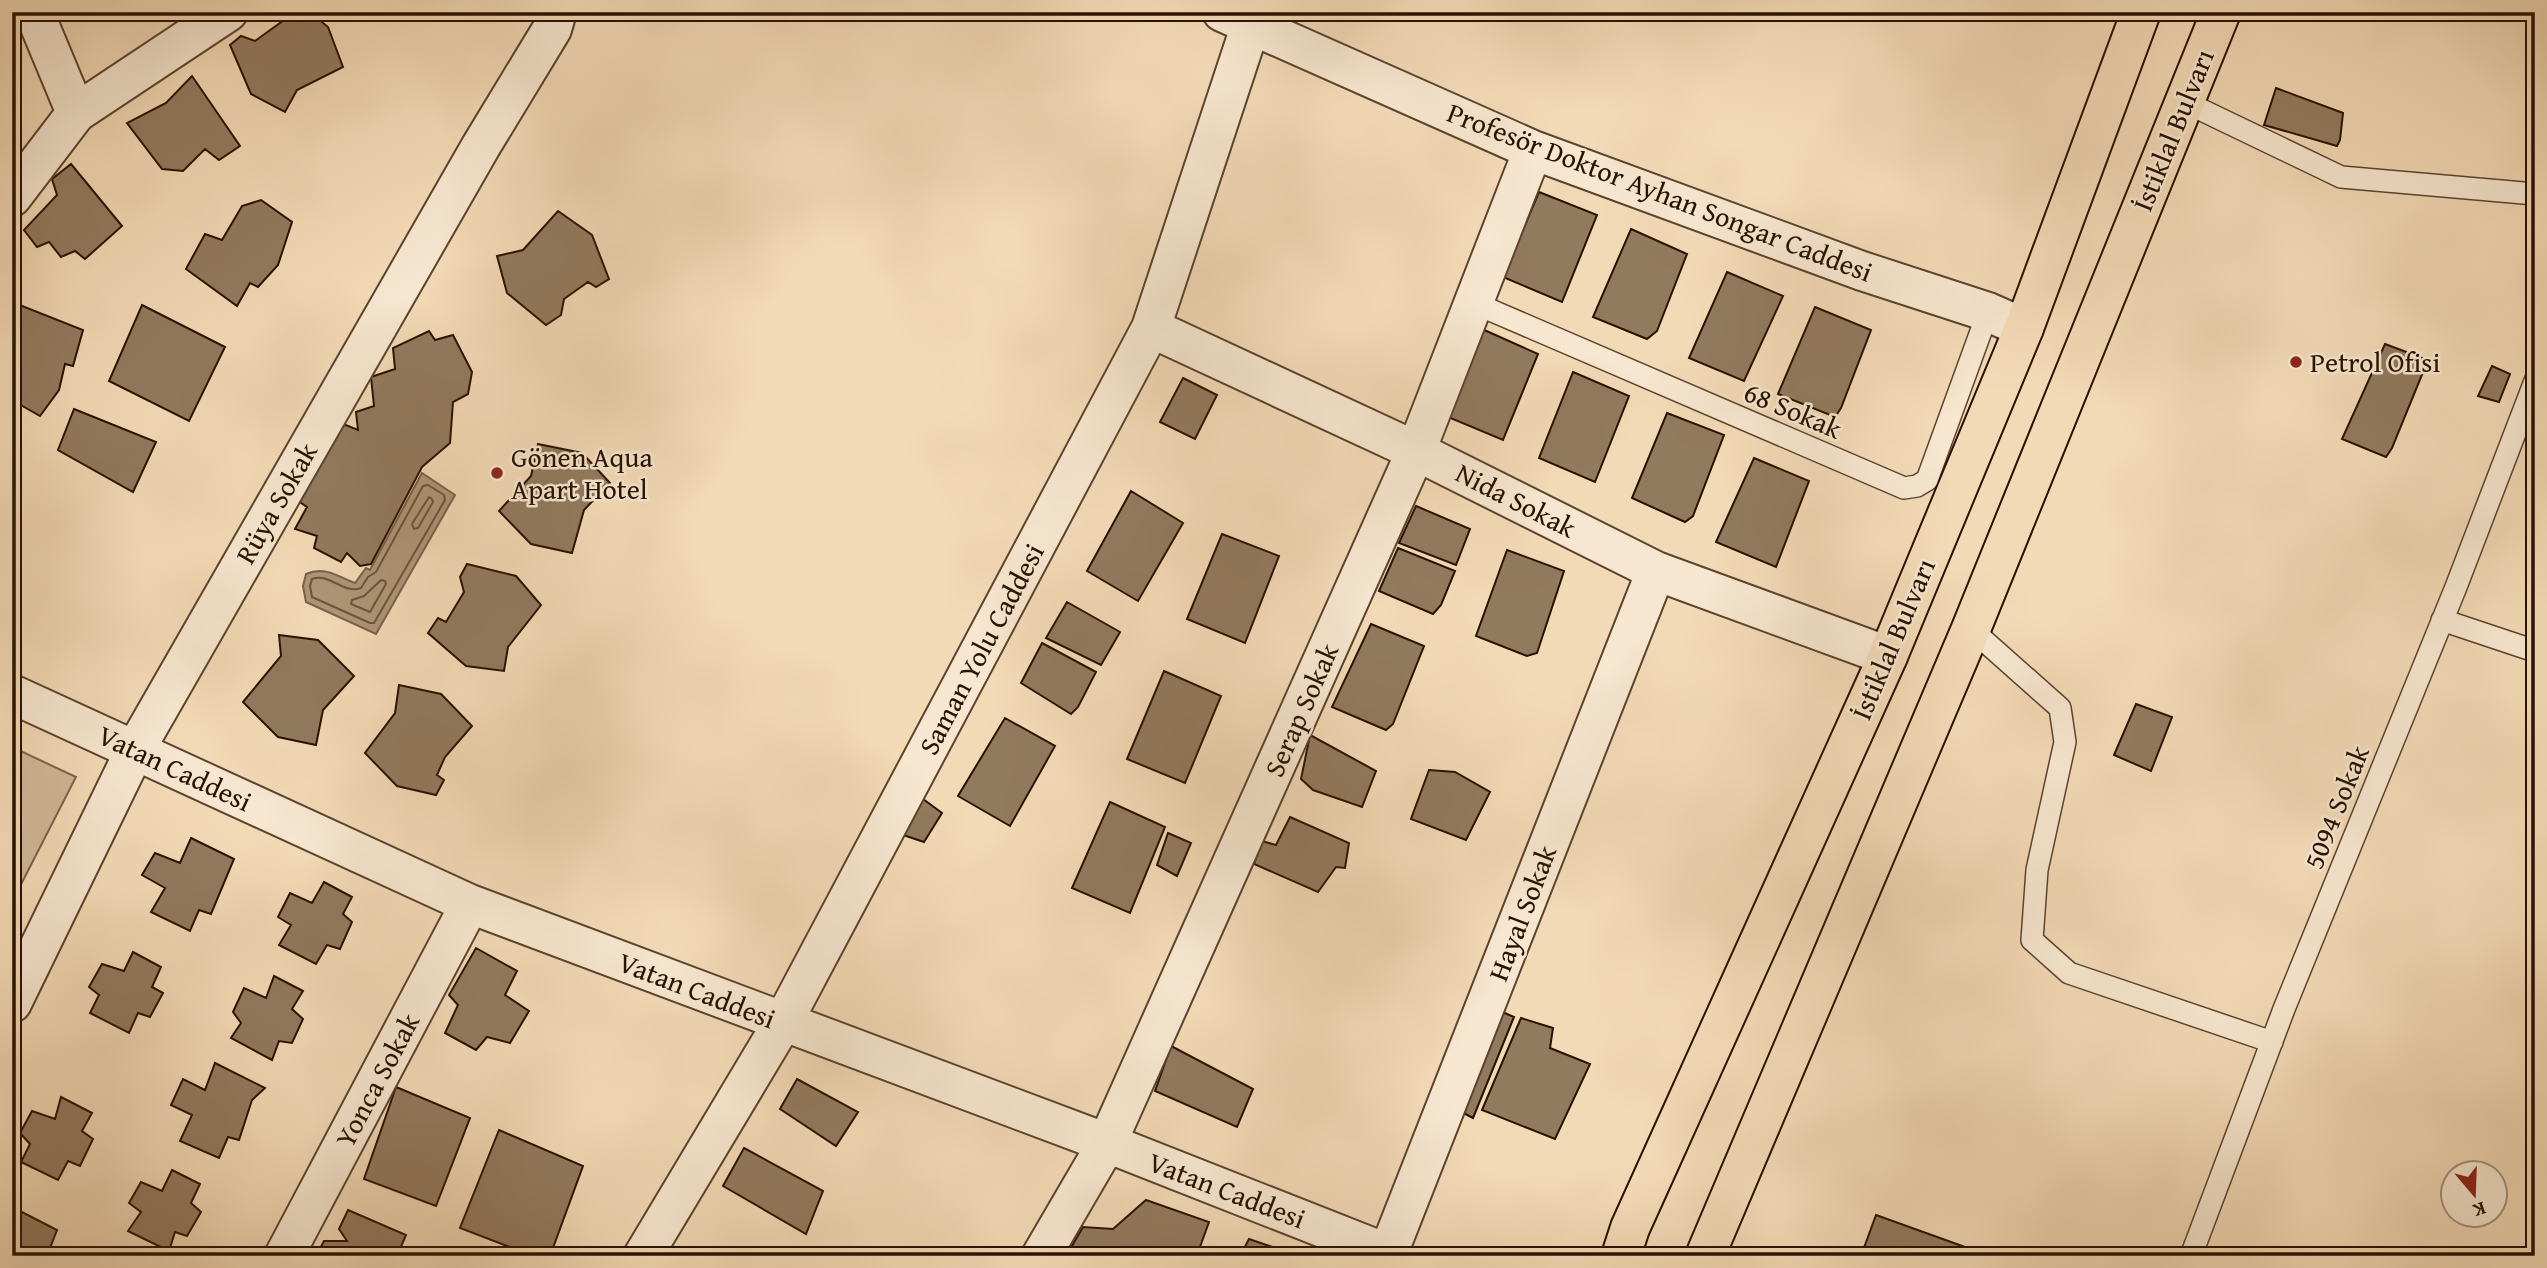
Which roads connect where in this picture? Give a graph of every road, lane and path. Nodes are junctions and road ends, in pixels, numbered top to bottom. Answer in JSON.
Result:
{"nodes":[{"id":1,"x":34,"y":12,"type":"edge"},
{"id":2,"x":228,"y":12,"type":"edge"},
{"id":3,"x":557,"y":12,"type":"edge"},
{"id":4,"x":2141,"y":12,"type":"edge"},
{"id":5,"x":2221,"y":12,"type":"edge"},
{"id":6,"x":1242,"y":16,"type":"edge"},
{"id":7,"x":2185,"y":102,"type":"junction"},
{"id":8,"x":76,"y":113,"type":"junction"},
{"id":9,"x":1534,"y":150,"type":"junction"},
{"id":10,"x":2535,"y":194,"type":"edge"},
{"id":11,"x":12,"y":197,"type":"edge"},
{"id":12,"x":1474,"y":303,"type":"junction"},
{"id":13,"x":1988,"y":312,"type":"junction"},
{"id":14,"x":1151,"y":328,"type":"junction"},
{"id":15,"x":2024,"y":328,"type":"junction"},
{"id":16,"x":2535,"y":381,"type":"edge"},
{"id":17,"x":1416,"y":451,"type":"junction"},
{"id":18,"x":1656,"y":570,"type":"junction"},
{"id":19,"x":2442,"y":620,"type":"junction"},
{"id":20,"x":1971,"y":629,"type":"junction"},
{"id":21,"x":2535,"y":651,"type":"edge"},
{"id":22,"x":1888,"y":656,"type":"junction"},
{"id":23,"x":12,"y":694,"type":"edge"},
{"id":24,"x":135,"y":750,"type":"junction"},
{"id":25,"x":470,"y":904,"type":"junction"},
{"id":26,"x":12,"y":1003,"type":"edge"},
{"id":27,"x":783,"y":1022,"type":"junction"},
{"id":28,"x":2272,"y":1042,"type":"junction"},
{"id":29,"x":1107,"y":1143,"type":"junction"},
{"id":30,"x":1390,"y":1255,"type":"edge"},
{"id":31,"x":284,"y":1256,"type":"edge"},
{"id":32,"x":643,"y":1256,"type":"edge"},
{"id":33,"x":1041,"y":1256,"type":"edge"},
{"id":34,"x":1621,"y":1256,"type":"edge"},
{"id":35,"x":1705,"y":1256,"type":"edge"},
{"id":36,"x":2191,"y":1256,"type":"edge"}],
"edges":[{"from":1,"to":8,"type":"street"},
{"from":2,"to":8,"type":"street"},
{"from":3,"to":24,"type":"street","name":"Rüya Sokak"},
{"from":4,"to":15,"type":"main road","name":"İstiklal Bulvarı"},
{"from":5,"to":7,"type":"main road","name":"İstiklal Bulvarı"},
{"from":6,"to":9,"type":"street","name":"Profesör Doktor Ayhan Songar Caddesi"},
{"from":6,"to":14,"type":"street","name":"Saman Yolu Caddesi"},
{"from":7,"to":10,"type":"lane"},
{"from":7,"to":20,"type":"main road","name":"İstiklal Bulvarı"},
{"from":8,"to":11,"type":"street"},
{"from":9,"to":12,"type":"street","name":"Serap Sokak"},
{"from":9,"to":13,"type":"street","name":"Profesör Doktor Ayhan Songar Caddesi"},
{"from":12,"to":13,"type":"lane","name":"68 Sokak"},
{"from":12,"to":17,"type":"street","name":"Serap Sokak"},
{"from":13,"to":15,"type":"street","name":"Profesör Doktor Ayhan Songar Caddesi"},
{"from":14,"to":17,"type":"street","name":"Nida Sokak"},
{"from":14,"to":27,"type":"street","name":"Saman Yolu Caddesi"},
{"from":15,"to":22,"type":"main road","name":"İstiklal Bulvarı"},
{"from":16,"to":19,"type":"lane","name":"5094 Sokak"},
{"from":17,"to":18,"type":"street","name":"Nida Sokak"},
{"from":17,"to":29,"type":"street","name":"Serap Sokak"},
{"from":18,"to":22,"type":"street","name":"Nida Sokak"},
{"from":18,"to":30,"type":"street","name":"Hayal Sokak"},
{"from":19,"to":21,"type":"lane"},
{"from":19,"to":28,"type":"lane","name":"5094 Sokak"},
{"from":20,"to":28,"type":"lane"},
{"from":20,"to":35,"type":"main road","name":"İstiklal Bulvarı"},
{"from":22,"to":34,"type":"main road","name":"İstiklal Bulvarı"},
{"from":23,"to":24,"type":"street","name":"Vatan Caddesi"},
{"from":24,"to":25,"type":"street","name":"Vatan Caddesi"},
{"from":24,"to":26,"type":"street","name":"Rüya Sokak"},
{"from":25,"to":27,"type":"street","name":"Vatan Caddesi"},
{"from":25,"to":31,"type":"street","name":"Yonca Sokak"},
{"from":27,"to":29,"type":"street","name":"Vatan Caddesi"},
{"from":27,"to":32,"type":"street","name":"Saman Yolu Caddesi"},
{"from":28,"to":36,"type":"lane","name":"5094 Sokak"},
{"from":29,"to":30,"type":"street","name":"Vatan Caddesi"},
{"from":29,"to":33,"type":"street","name":"Serap Sokak"}]}
